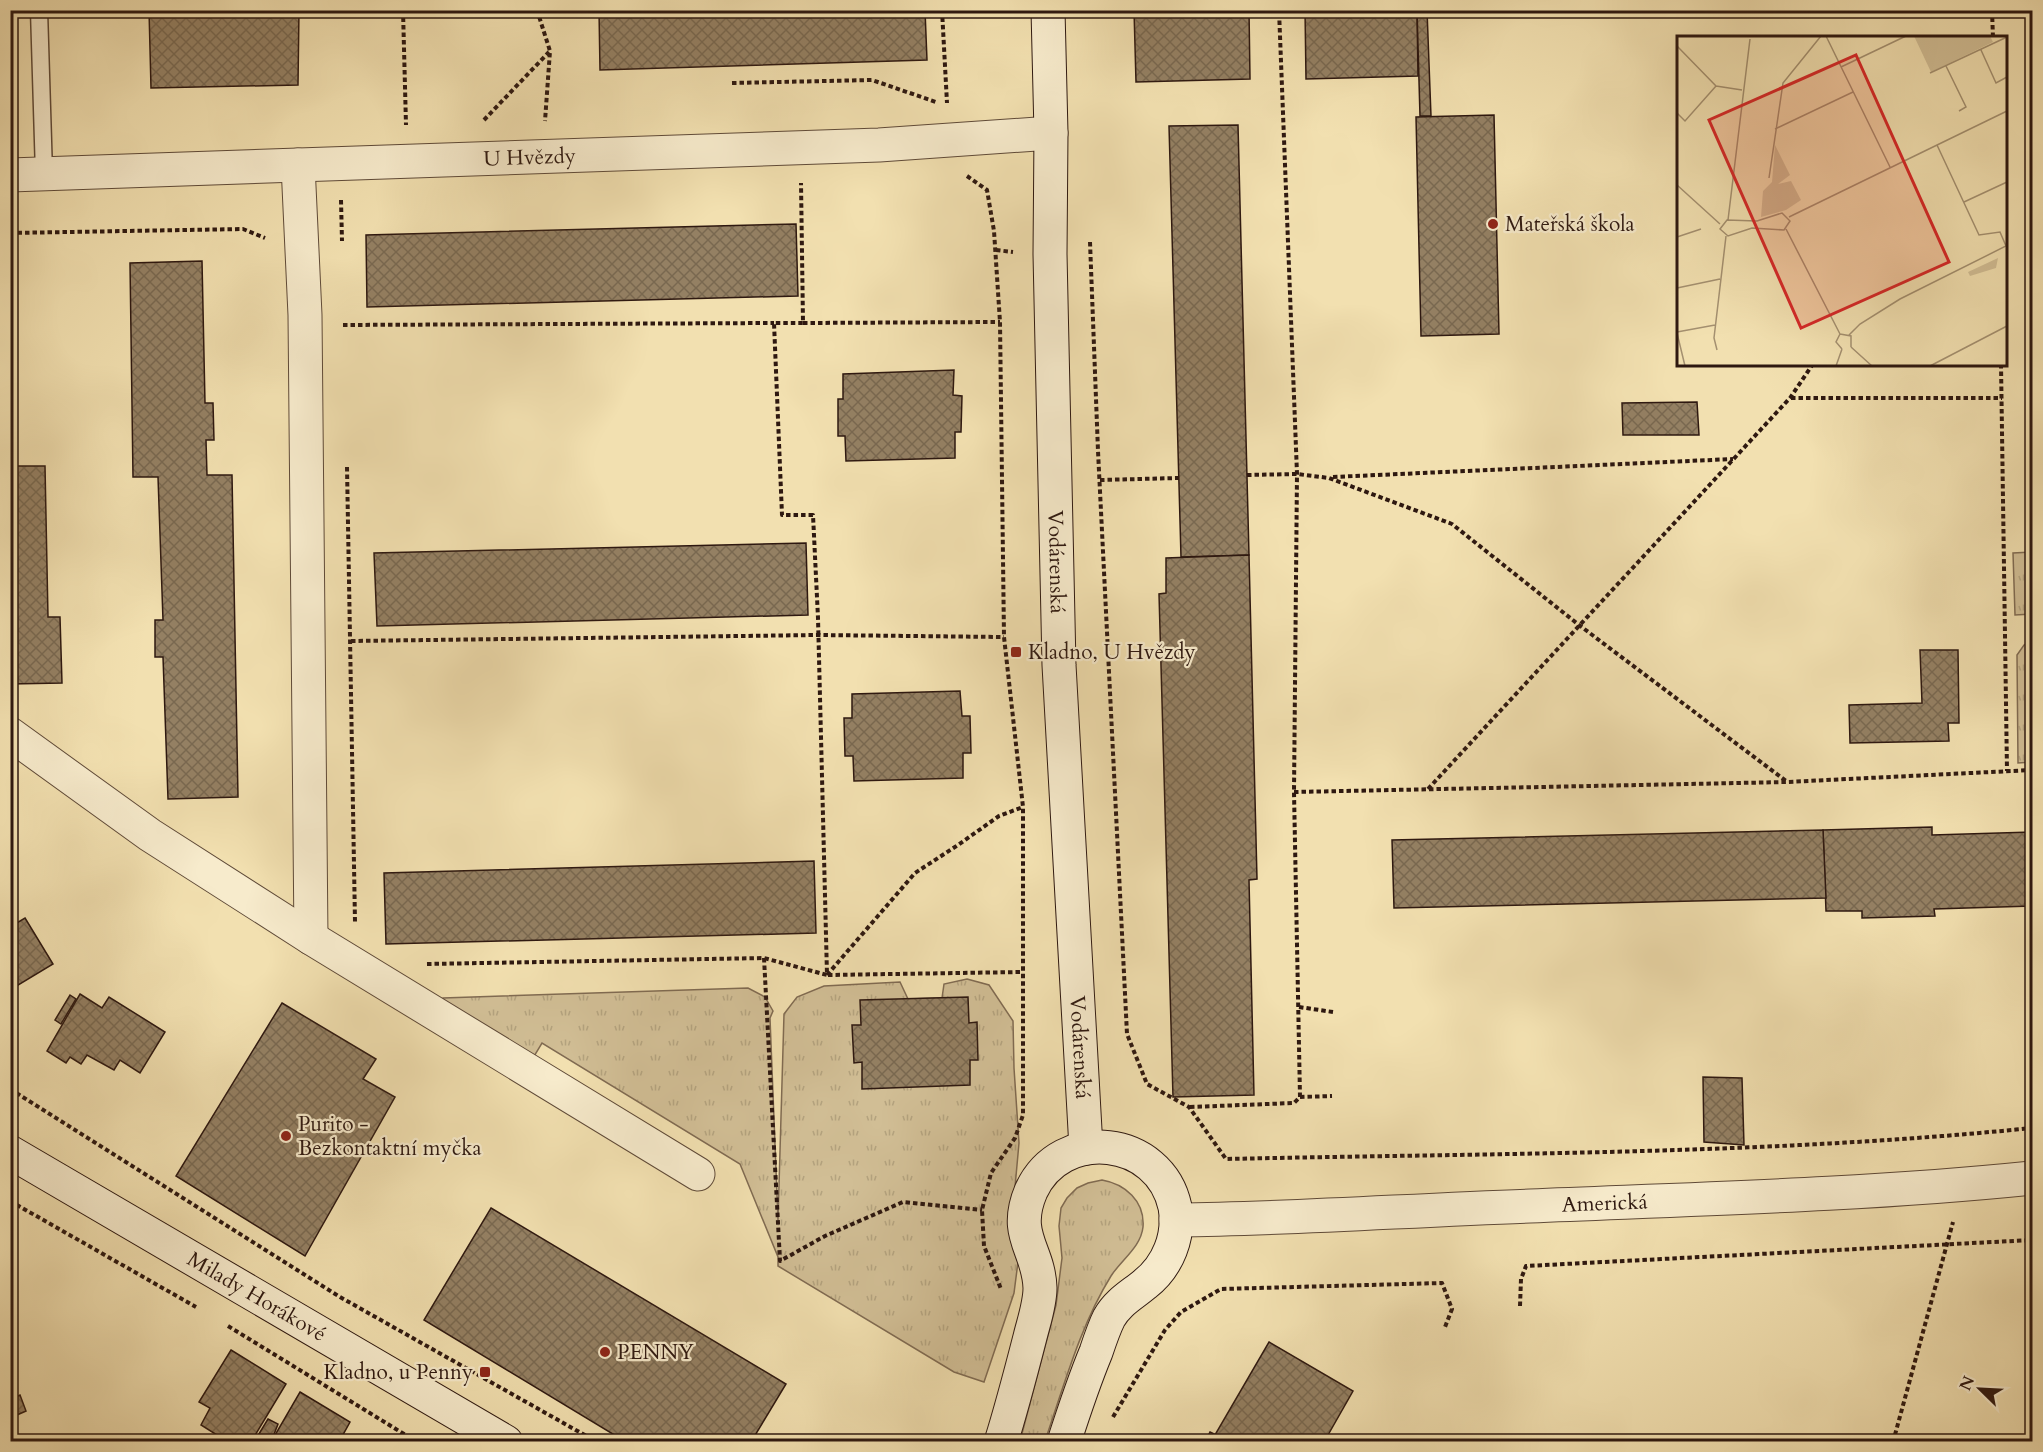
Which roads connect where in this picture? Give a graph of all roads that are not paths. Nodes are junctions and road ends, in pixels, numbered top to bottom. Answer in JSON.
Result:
{"nodes":[{"id":1,"x":39,"y":10,"type":"edge"},
{"id":2,"x":1048,"y":10,"type":"edge"},
{"id":3,"x":1051,"y":133,"type":"junction"},
{"id":4,"x":298,"y":165,"type":"junction"},
{"id":5,"x":44,"y":174,"type":"junction"},
{"id":6,"x":10,"y":175,"type":"edge"},
{"id":7,"x":10,"y":735,"type":"edge"},
{"id":8,"x":311,"y":938,"type":"junction"},
{"id":9,"x":1086,"y":1148,"type":"junction"},
{"id":10,"x":10,"y":1152,"type":"edge"},
{"id":11,"x":698,"y":1174,"type":"dead end"},
{"id":12,"x":2032,"y":1178,"type":"edge"},
{"id":13,"x":1176,"y":1220,"type":"junction"},
{"id":14,"x":506,"y":1442,"type":"edge"},
{"id":15,"x":1001,"y":1442,"type":"edge"},
{"id":16,"x":1064,"y":1442,"type":"edge"}],
"edges":[{"from":1,"to":5,"type":"lane"},
{"from":2,"to":3,"type":"street","name":"Vodárenská"},
{"from":3,"to":4,"type":"street","name":"U Hvězdy"},
{"from":3,"to":9,"type":"street","name":"Vodárenská"},
{"from":4,"to":5,"type":"street","name":"U Hvězdy"},
{"from":4,"to":8,"type":"street"},
{"from":5,"to":6,"type":"street","name":"U Hvězdy"},
{"from":7,"to":8,"type":"street"},
{"from":8,"to":11,"type":"street"},
{"from":9,"to":13,"type":"street"},
{"from":9,"to":15,"type":"street"},
{"from":10,"to":14,"type":"street","name":"Milady Horákové"},
{"from":12,"to":13,"type":"street","name":"Americká"},
{"from":13,"to":16,"type":"street"}]}
